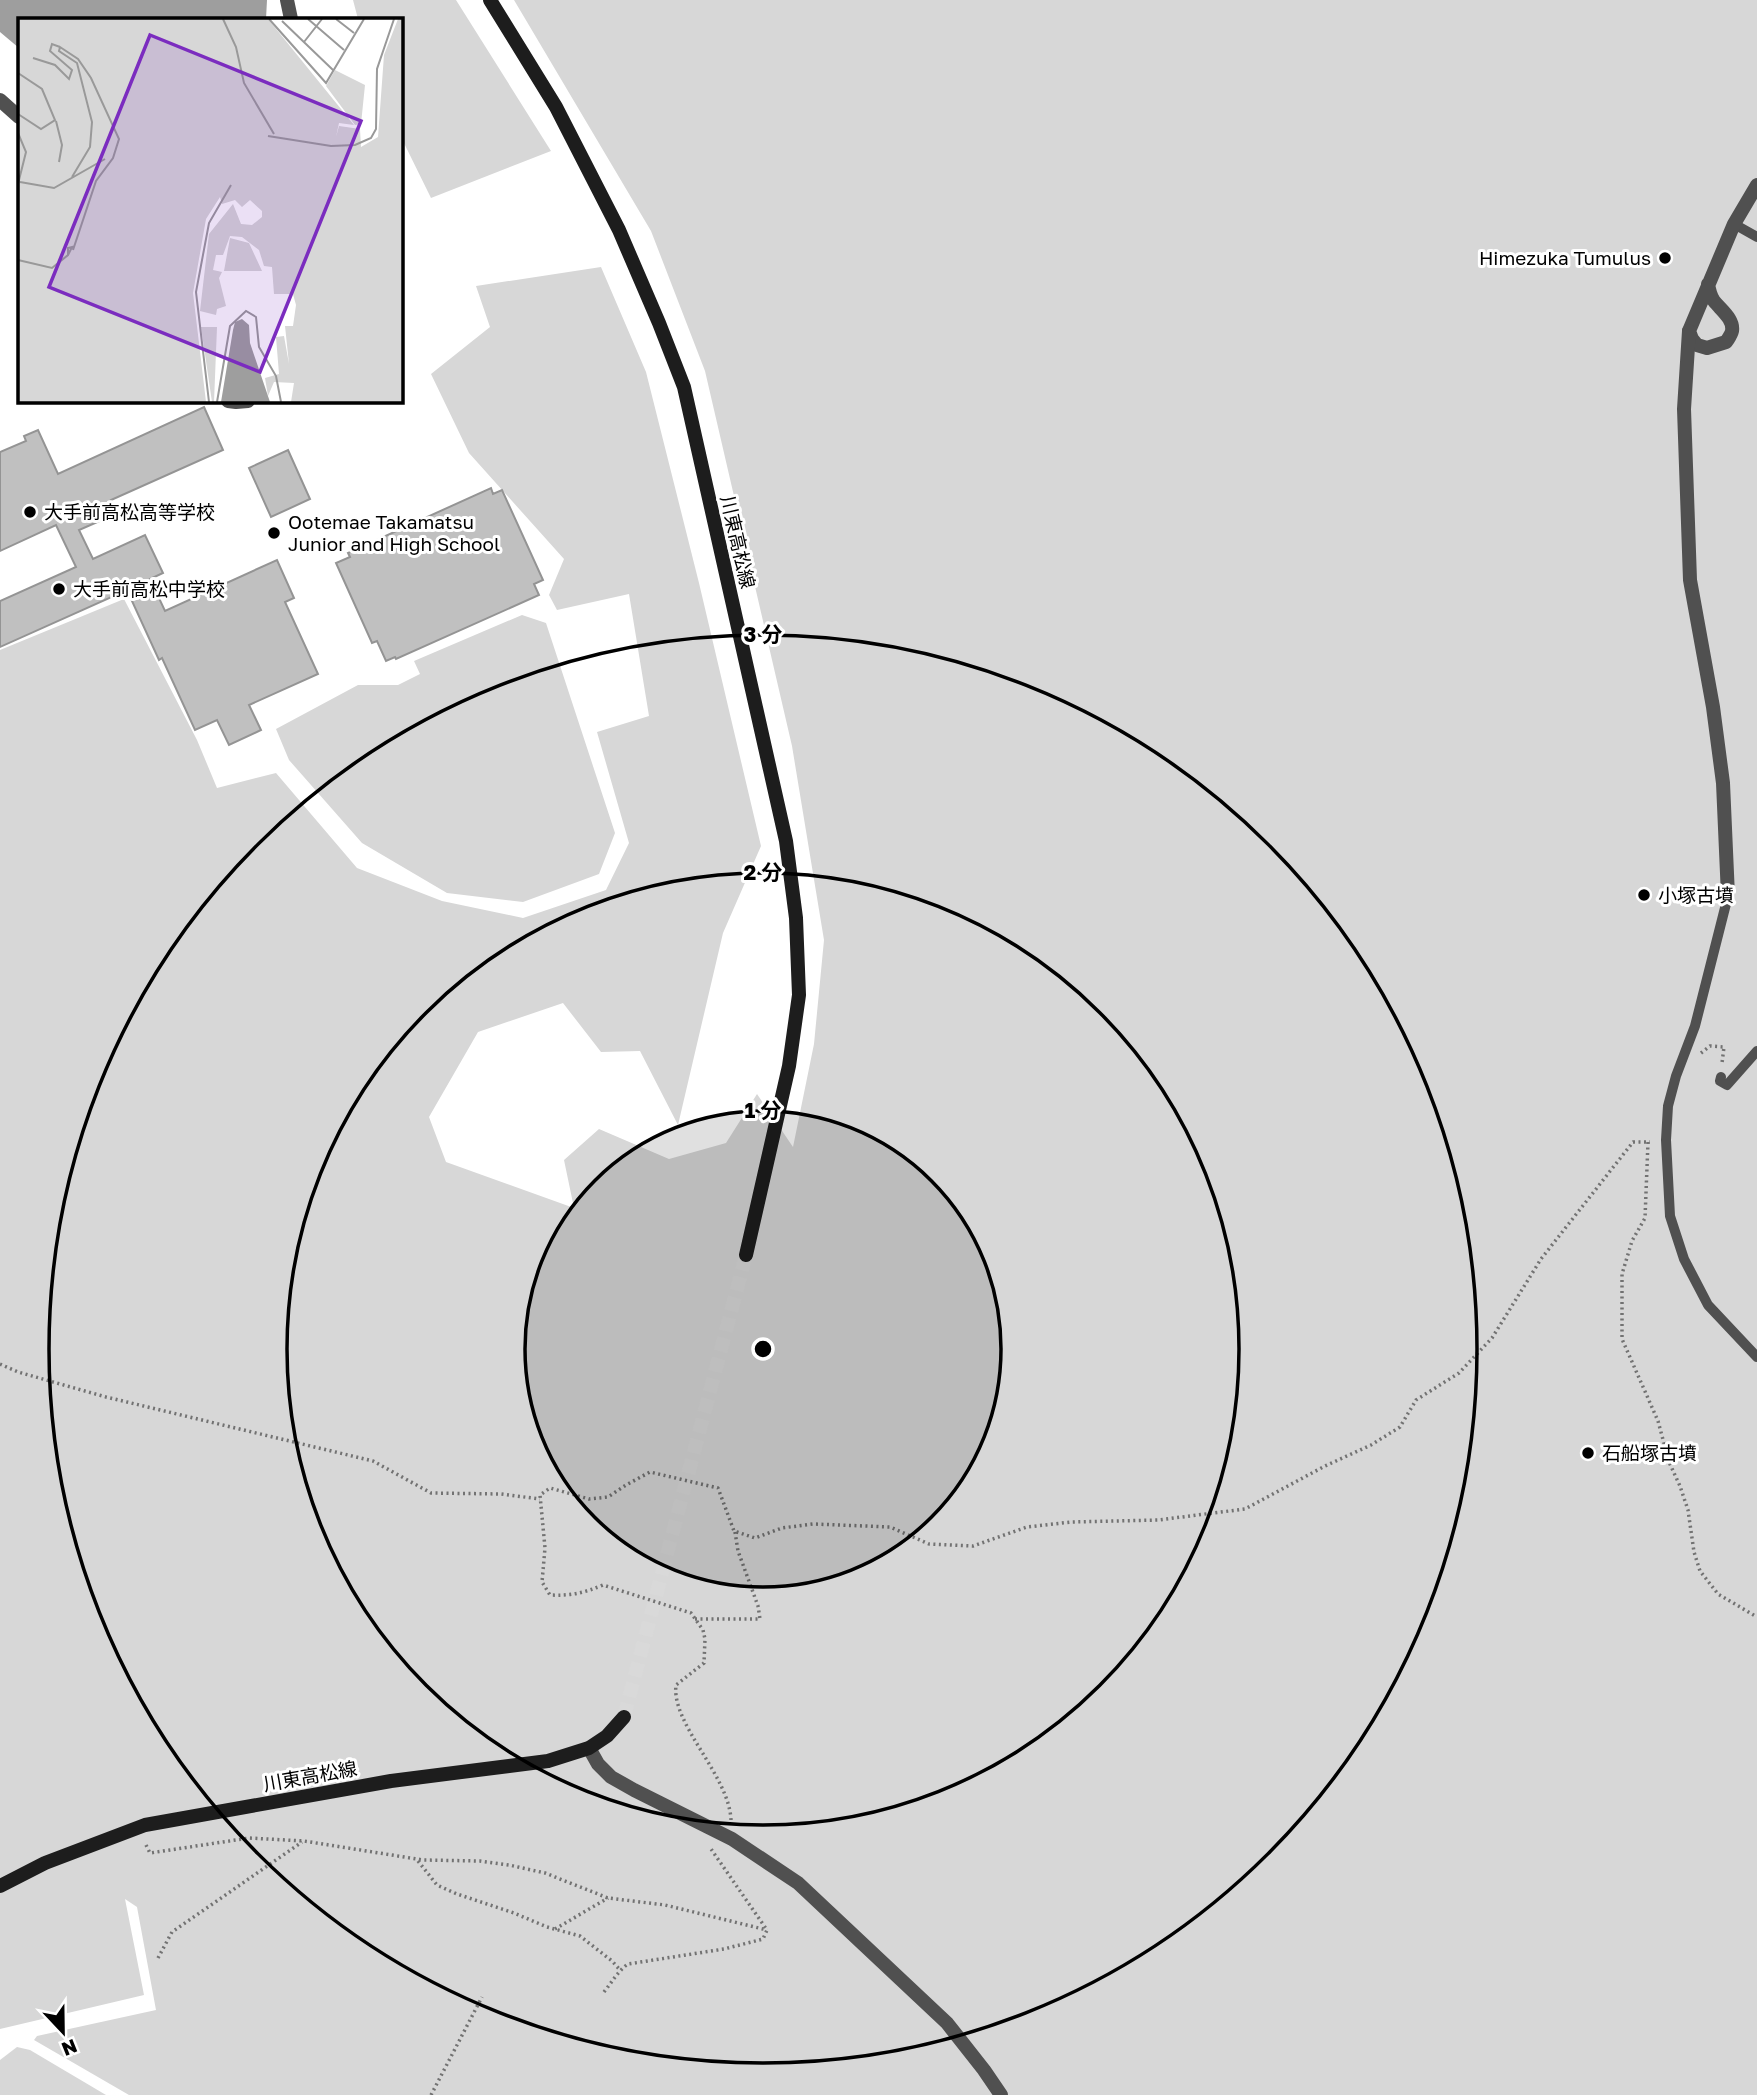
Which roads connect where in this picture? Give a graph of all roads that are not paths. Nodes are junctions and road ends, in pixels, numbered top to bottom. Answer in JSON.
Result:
{"nodes":[{"id":1,"x":287,"y":0,"type":"edge"},
{"id":2,"x":490,"y":0,"type":"edge"},
{"id":3,"x":291,"y":18,"type":"edge"},
{"id":4,"x":0,"y":100,"type":"edge"},
{"id":5,"x":18,"y":116,"type":"edge"},
{"id":6,"x":1757,"y":185,"type":"edge"},
{"id":7,"x":1734,"y":224,"type":"junction"},
{"id":8,"x":1757,"y":237,"type":"edge"},
{"id":9,"x":1708,"y":284,"type":"junction"},
{"id":10,"x":1689,"y":331,"type":"junction"},
{"id":11,"x":1728,"y":896,"type":"joint"},
{"id":12,"x":1757,"y":1051,"type":"edge"},
{"id":13,"x":1721,"y":1077,"type":"road end"},
{"id":14,"x":746,"y":1255,"type":"tunnel mouth"},
{"id":15,"x":1757,"y":1357,"type":"edge"},
{"id":16,"x":624,"y":1717,"type":"tunnel mouth"},
{"id":17,"x":589,"y":1748,"type":"junction"},
{"id":18,"x":0,"y":1886,"type":"edge"},
{"id":19,"x":1000,"y":2095,"type":"edge"}],
"edges":[{"from":1,"to":3,"type":"street"},
{"from":2,"to":14,"type":"main road","name":"川東高松線"},
{"from":4,"to":5,"type":"street"},
{"from":6,"to":7,"type":"street"},
{"from":7,"to":8,"type":"lane"},
{"from":7,"to":9,"type":"street"},
{"from":9,"to":10,"type":"street"},
{"from":9,"to":10,"type":"street"},
{"from":10,"to":11,"type":"street"},
{"from":11,"to":15,"type":"lane"},
{"from":12,"to":13,"type":"lane"},
{"from":16,"to":17,"type":"main road","name":"川東高松線"},
{"from":17,"to":18,"type":"main road","name":"川東高松線"},
{"from":17,"to":19,"type":"street"}]}
